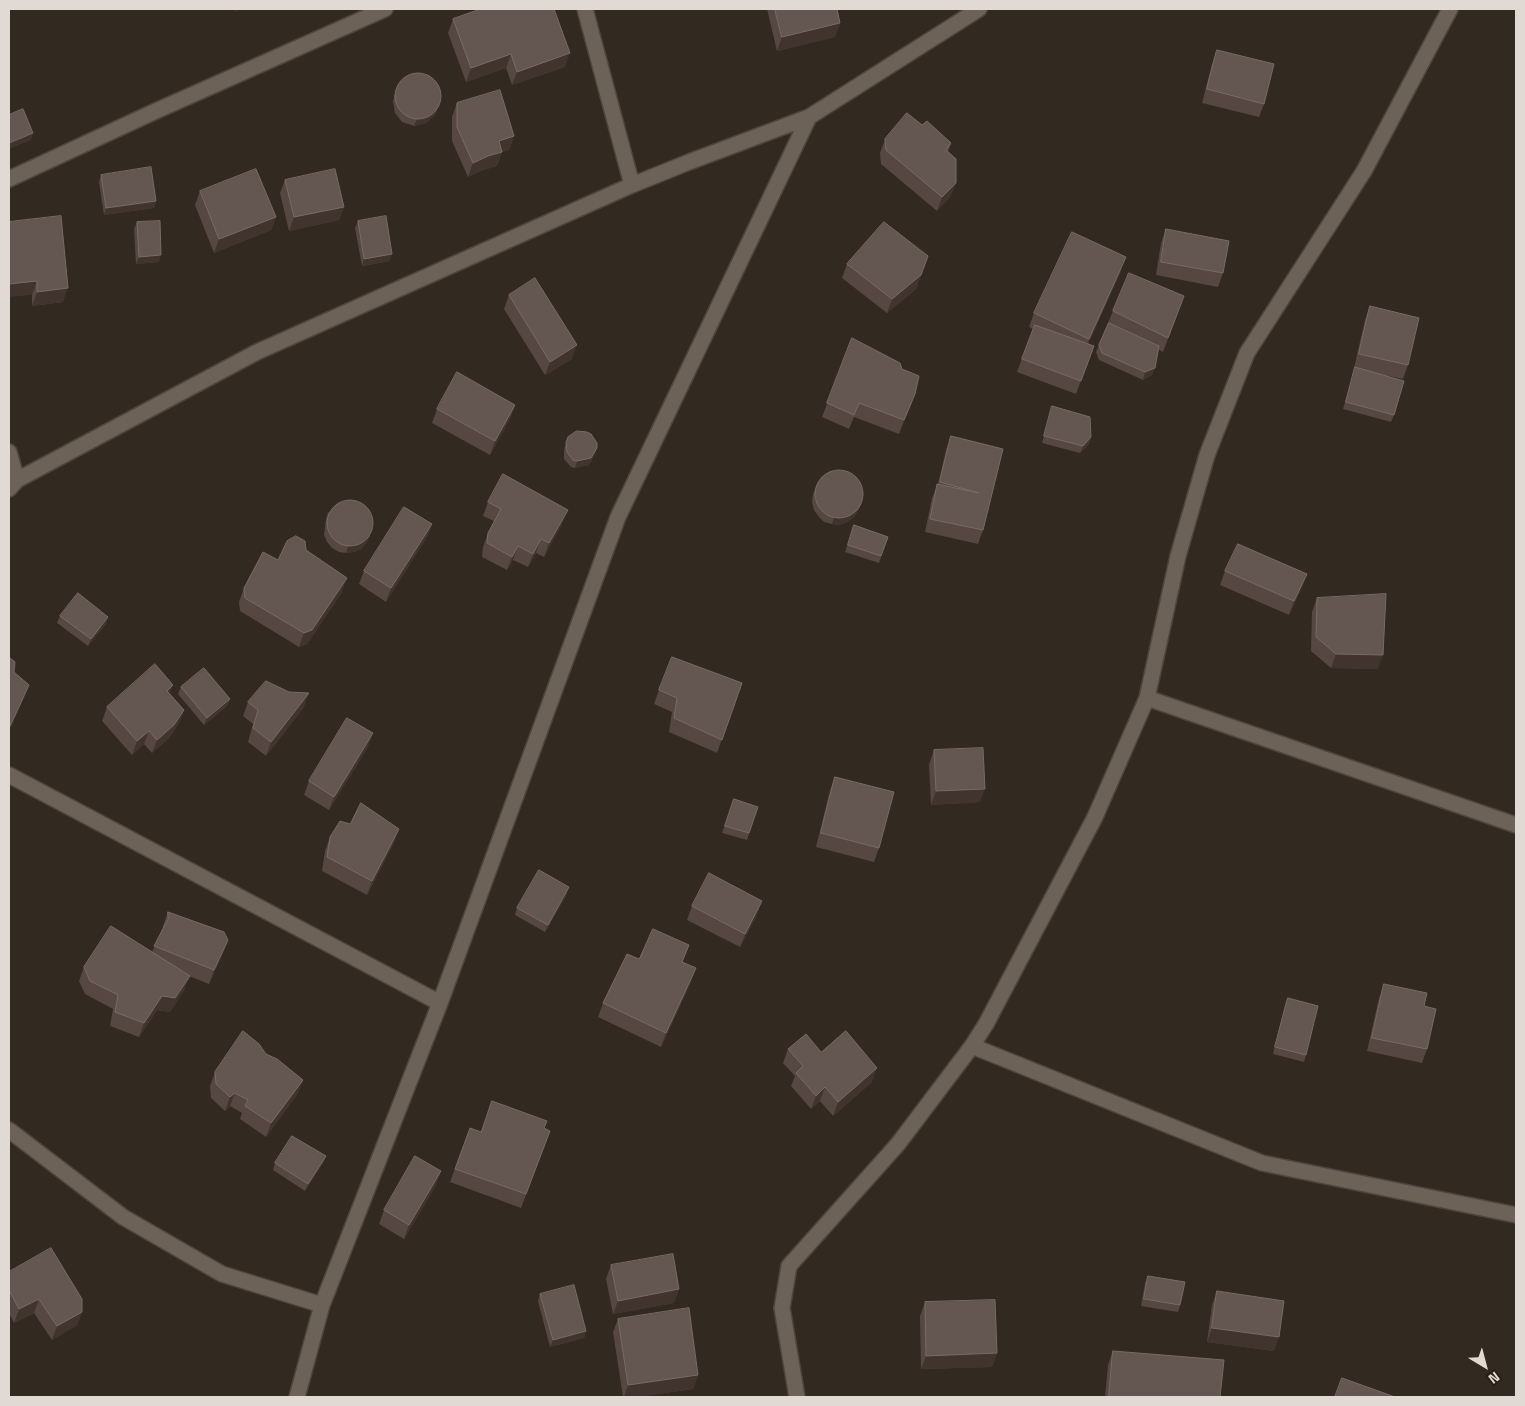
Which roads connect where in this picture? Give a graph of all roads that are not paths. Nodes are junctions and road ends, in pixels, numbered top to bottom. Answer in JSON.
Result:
{"nodes":[{"id":1,"x":385,"y":9,"type":"edge"},
{"id":2,"x":585,"y":9,"type":"edge"},
{"id":3,"x":979,"y":9,"type":"edge"},
{"id":4,"x":1450,"y":9,"type":"edge"},
{"id":5,"x":809,"y":117,"type":"junction"},
{"id":6,"x":9,"y":179,"type":"edge"},
{"id":7,"x":632,"y":185,"type":"junction"},
{"id":8,"x":9,"y":452,"type":"edge"},
{"id":9,"x":13,"y":484,"type":"edge"},
{"id":10,"x":1147,"y":698,"type":"junction"},
{"id":11,"x":9,"y":775,"type":"edge"},
{"id":12,"x":1516,"y":825,"type":"edge"},
{"id":13,"x":440,"y":1003,"type":"junction"},
{"id":14,"x":972,"y":1046,"type":"junction"},
{"id":15,"x":9,"y":1130,"type":"edge"},
{"id":16,"x":1516,"y":1216,"type":"edge"},
{"id":17,"x":322,"y":1305,"type":"junction"},
{"id":18,"x":297,"y":1397,"type":"edge"},
{"id":19,"x":797,"y":1397,"type":"edge"}],
"edges":[{"from":1,"to":6,"type":"street"},
{"from":2,"to":7,"type":"street"},
{"from":3,"to":5,"type":"street"},
{"from":4,"to":10,"type":"street"},
{"from":5,"to":7,"type":"street"},
{"from":5,"to":13,"type":"street"},
{"from":7,"to":9,"type":"street"},
{"from":8,"to":9,"type":"street"},
{"from":10,"to":12,"type":"street"},
{"from":10,"to":14,"type":"street"},
{"from":11,"to":13,"type":"street"},
{"from":13,"to":17,"type":"street"},
{"from":14,"to":16,"type":"street"},
{"from":14,"to":19,"type":"street"},
{"from":15,"to":17,"type":"street"},
{"from":17,"to":18,"type":"street"}]}
